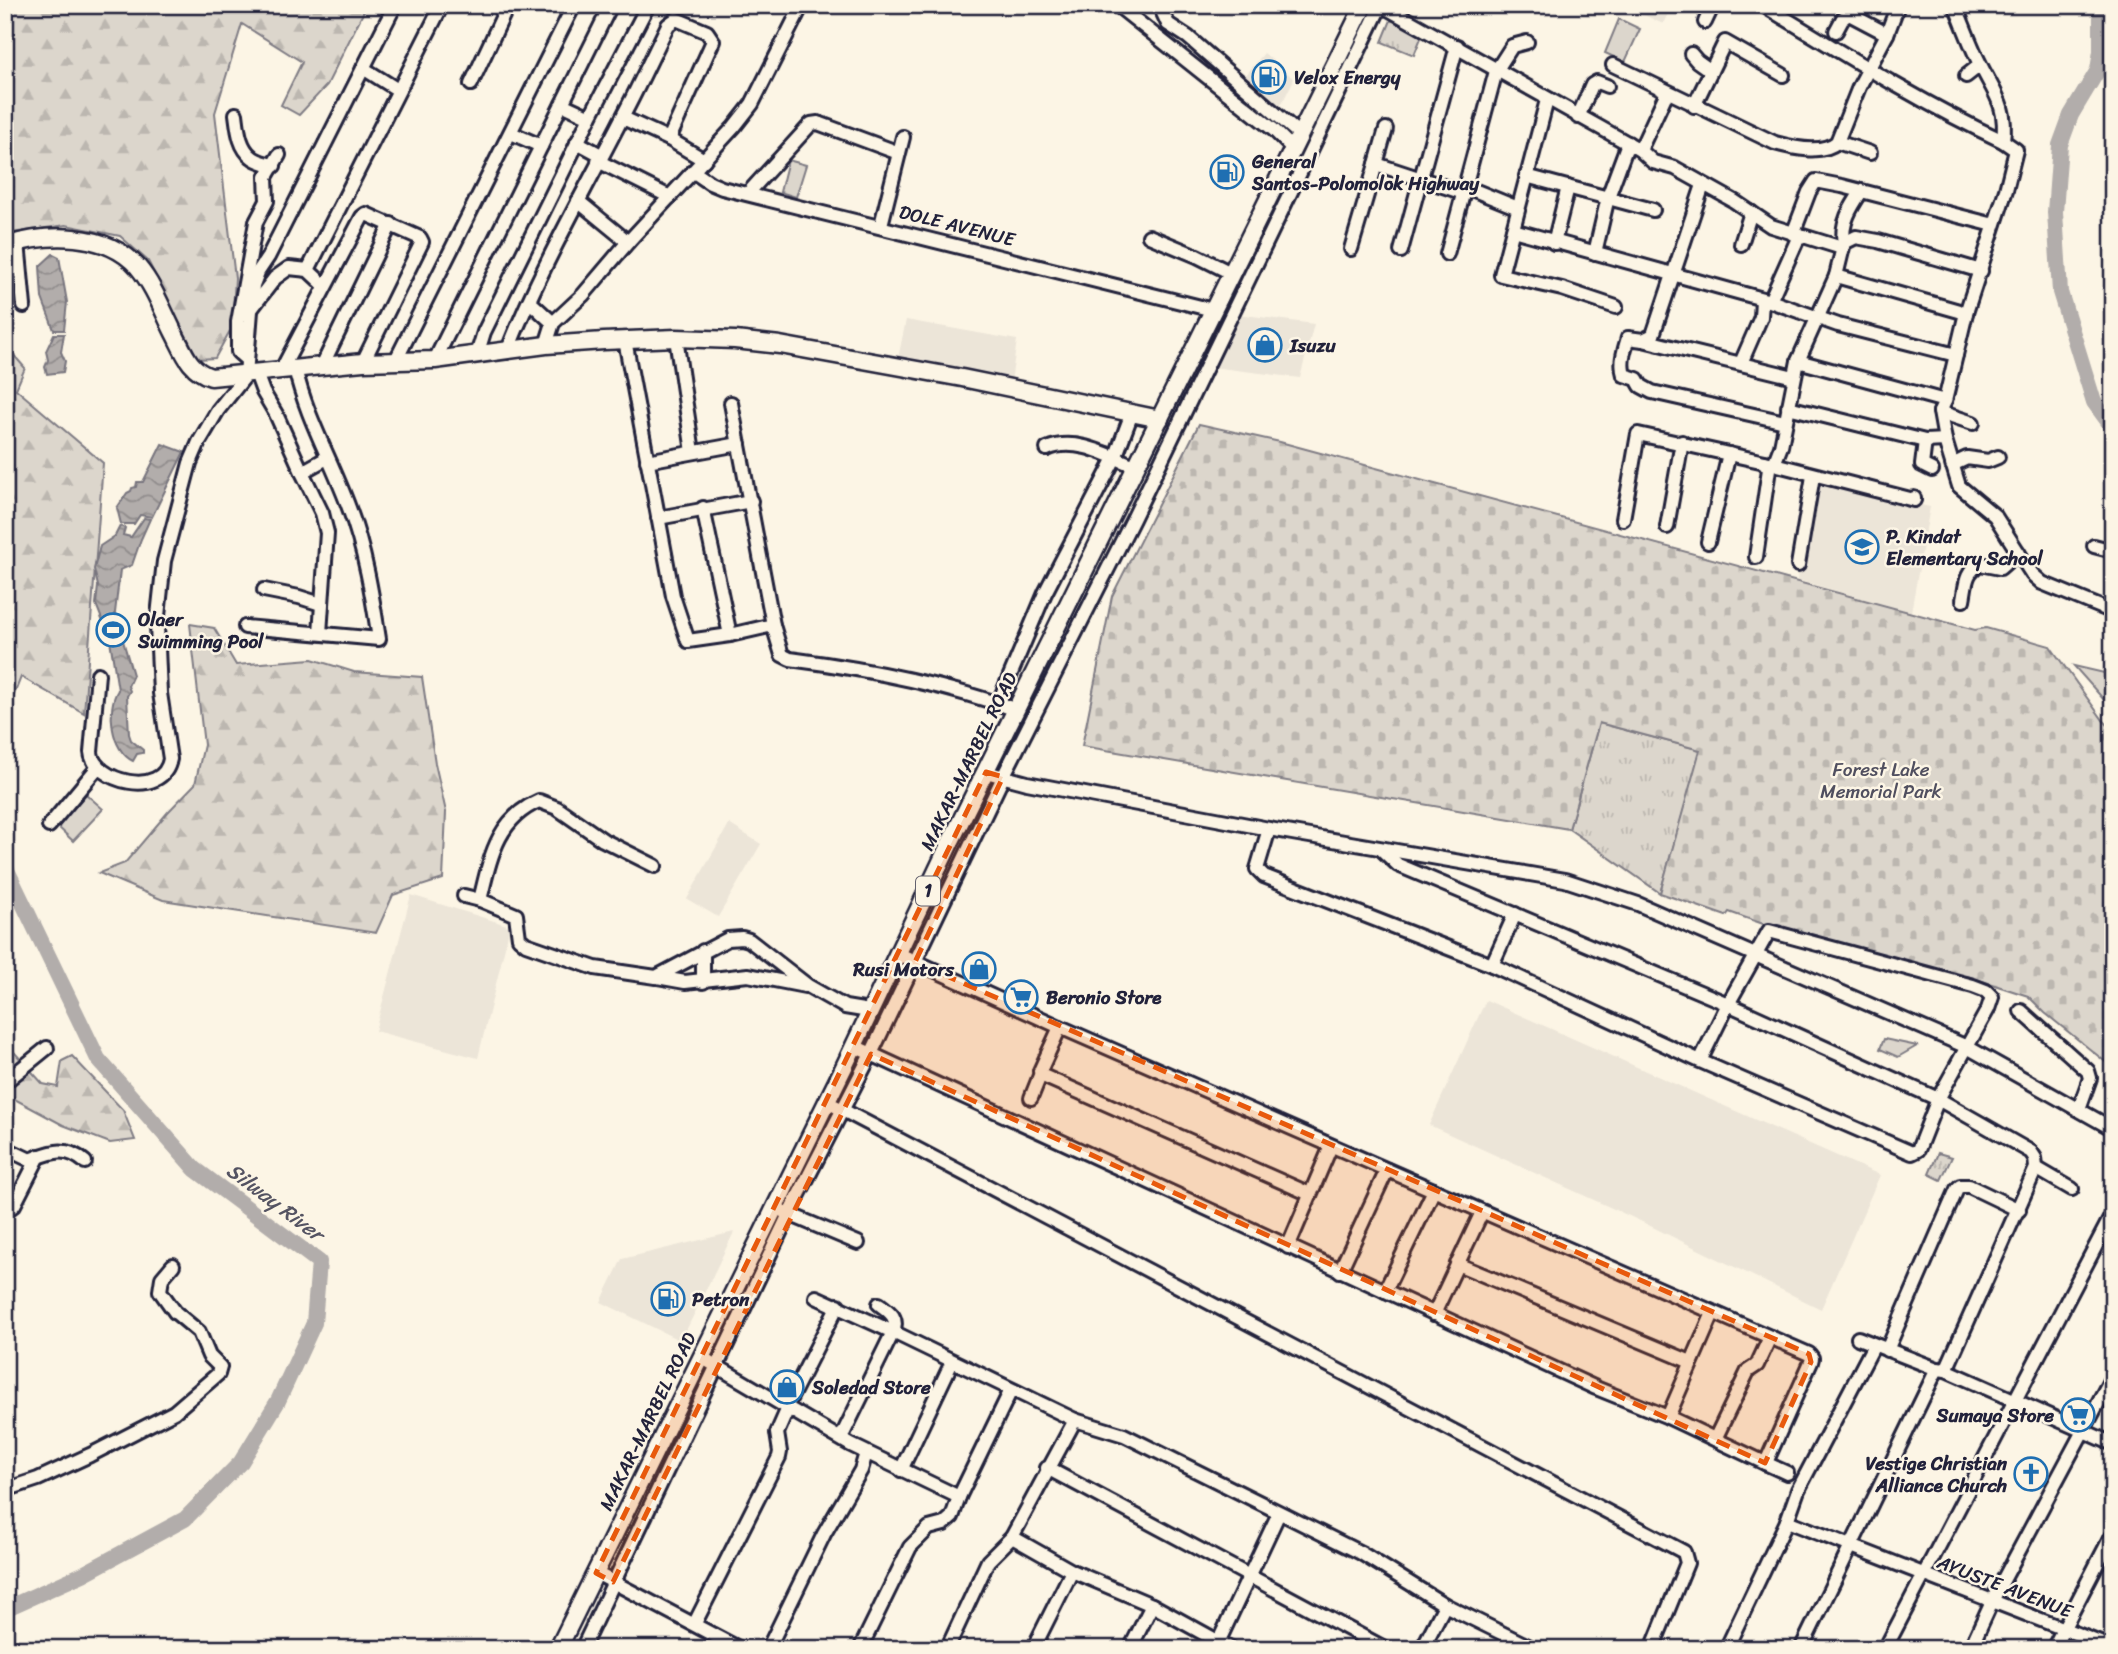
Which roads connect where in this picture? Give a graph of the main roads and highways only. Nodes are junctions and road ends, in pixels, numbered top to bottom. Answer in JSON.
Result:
{"nodes":[{"id":1,"x":1364,"y":5,"type":"edge"},
{"id":2,"x":11,"y":244,"type":"edge"},
{"id":3,"x":1160,"y":419,"type":"junction"},
{"id":4,"x":558,"y":1649,"type":"edge"}],
"edges":[{"from":1,"to":3,"type":"main road","name":"MAKAR-MARBEL ROAD","number":"1"},
{"from":2,"to":3,"type":"main road"},
{"from":3,"to":4,"type":"main road","name":"MAKAR-MARBEL ROAD","number":"1"}]}
